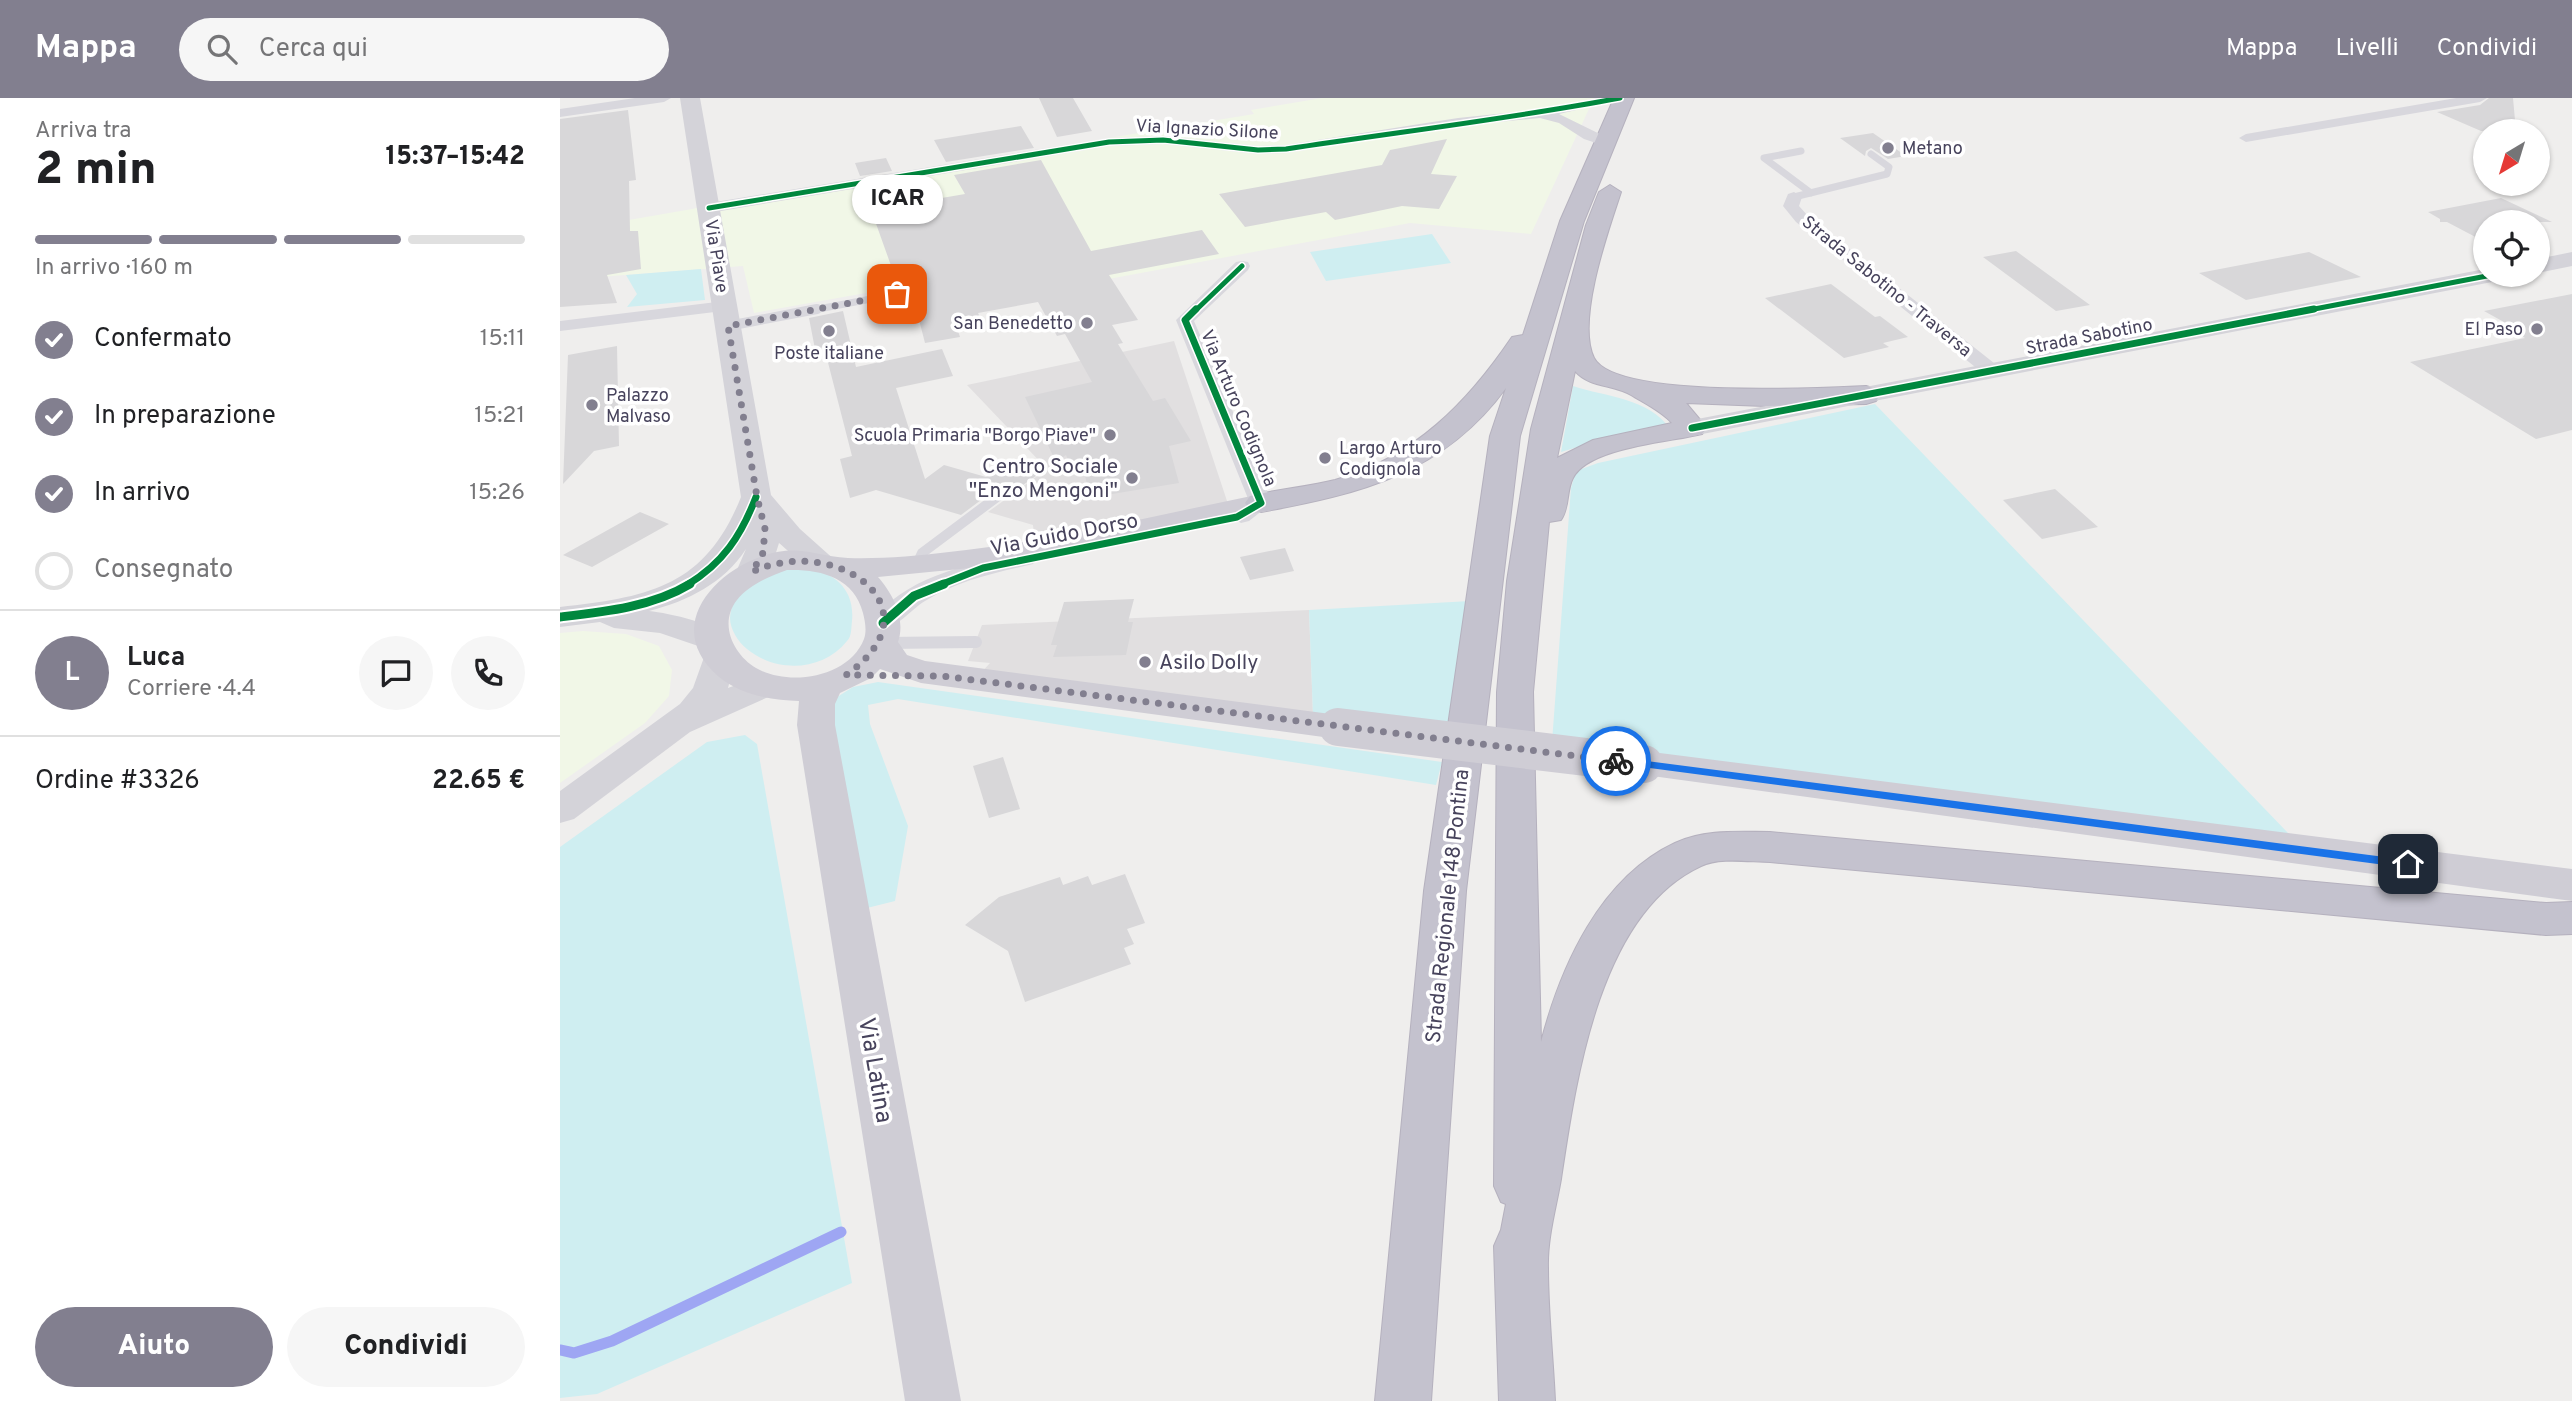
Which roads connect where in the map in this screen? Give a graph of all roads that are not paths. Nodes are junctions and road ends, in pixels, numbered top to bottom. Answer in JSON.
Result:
{"nodes":[{"id":1,"x":664,"y":98,"type":"edge"},
{"id":2,"x":690,"y":98,"type":"edge"},
{"id":3,"x":1622,"y":98,"type":"edge"},
{"id":4,"x":1644,"y":98,"type":"edge"},
{"id":5,"x":2480,"y":98,"type":"edge"},
{"id":6,"x":1586,"y":105,"type":"junction"},
{"id":7,"x":560,"y":113,"type":"edge"},
{"id":8,"x":1536,"y":114,"type":"junction"},
{"id":9,"x":1592,"y":134,"type":"junction"},
{"id":10,"x":2246,"y":138,"type":"dead end"},
{"id":11,"x":1801,"y":151,"type":"dead end"},
{"id":12,"x":1871,"y":154,"type":"dead end"},
{"id":13,"x":1802,"y":195,"type":"junction"},
{"id":14,"x":709,"y":208,"type":"junction"},
{"id":15,"x":2572,"y":259,"type":"edge"},
{"id":16,"x":2550,"y":264,"type":"edge"},
{"id":17,"x":1242,"y":267,"type":"dead end"},
{"id":18,"x":2473,"y":279,"type":"edge"},
{"id":19,"x":1550,"y":288,"type":"junction"},
{"id":20,"x":897,"y":294,"type":"dead end"},
{"id":21,"x":727,"y":316,"type":"junction"},
{"id":22,"x":1573,"y":318,"type":"junction"},
{"id":23,"x":560,"y":326,"type":"edge"},
{"id":24,"x":1992,"y":371,"type":"junction"},
{"id":25,"x":1629,"y":387,"type":"junction"},
{"id":26,"x":1866,"y":395,"type":"junction"},
{"id":27,"x":1731,"y":397,"type":"junction"},
{"id":28,"x":1705,"y":426,"type":"junction"},
{"id":29,"x":1009,"y":488,"type":"dead end"},
{"id":30,"x":757,"y":497,"type":"junction"},
{"id":31,"x":1261,"y":503,"type":"junction"},
{"id":32,"x":833,"y":565,"type":"junction"},
{"id":33,"x":916,"y":566,"type":"junction"},
{"id":34,"x":745,"y":576,"type":"junction"},
{"id":35,"x":1524,"y":581,"type":"junction"},
{"id":36,"x":648,"y":602,"type":"junction"},
{"id":37,"x":562,"y":617,"type":"edge"},
{"id":38,"x":881,"y":633,"type":"junction"},
{"id":39,"x":976,"y":642,"type":"dead end"},
{"id":40,"x":716,"y":648,"type":"junction"},
{"id":41,"x":942,"y":676,"type":"junction"},
{"id":42,"x":836,"y":680,"type":"junction"},
{"id":43,"x":770,"y":688,"type":"junction"},
{"id":44,"x":674,"y":729,"type":"junction"},
{"id":45,"x":818,"y":740,"type":"junction"},
{"id":46,"x":560,"y":810,"type":"edge"},
{"id":47,"x":2572,"y":885,"type":"edge"},
{"id":48,"x":2572,"y":918,"type":"edge"},
{"id":49,"x":1520,"y":1271,"type":"junction"},
{"id":50,"x":933,"y":1401,"type":"edge"},
{"id":51,"x":1403,"y":1401,"type":"edge"},
{"id":52,"x":1527,"y":1401,"type":"edge"}],
"edges":[{"from":1,"to":7,"type":"street"},
{"from":2,"to":14,"type":"main road","name":"Via Piave"},
{"from":3,"to":6,"type":"street","name":"Via Ignazio Silone"},
{"from":3,"to":9,"type":"highway","name":"Strada Regionale 148 Pontina"},
{"from":4,"to":22,"type":"highway"},
{"from":5,"to":10,"type":"street"},
{"from":6,"to":8,"type":"street","name":"Via Ignazio Silone"},
{"from":6,"to":9,"type":"street"},
{"from":8,"to":9,"type":"street","name":"Via Ignazio Silone"},
{"from":8,"to":14,"type":"street","name":"Via Ignazio Silone"},
{"from":9,"to":19,"type":"highway","name":"Strada Regionale 148 Pontina"},
{"from":11,"to":13,"type":"lane"},
{"from":12,"to":13,"type":"lane"},
{"from":13,"to":24,"type":"street","name":"Strada Sabotino - Traversa"},
{"from":14,"to":21,"type":"main road","name":"Via Piave"},
{"from":15,"to":16,"type":"main road"},
{"from":17,"to":31,"type":"street","name":"Via Arturo Codignola"},
{"from":18,"to":24,"type":"main road","name":"Strada Sabotino"},
{"from":19,"to":31,"type":"highway"},
{"from":19,"to":51,"type":"highway","name":"Strada Regionale 148 Pontina"},
{"from":20,"to":21,"type":"lane"},
{"from":21,"to":23,"type":"street"},
{"from":21,"to":30,"type":"main road","name":"Via Piave"},
{"from":22,"to":25,"type":"highway"},
{"from":22,"to":35,"type":"highway"},
{"from":24,"to":26,"type":"main road","name":"Strada Sabotino"},
{"from":25,"to":27,"type":"highway"},
{"from":25,"to":28,"type":"highway"},
{"from":26,"to":27,"type":"highway"},
{"from":26,"to":28,"type":"main road","name":"Strada Sabotino"},
{"from":27,"to":28,"type":"highway"},
{"from":28,"to":35,"type":"highway"},
{"from":29,"to":33,"type":"lane"},
{"from":30,"to":32,"type":"main road","name":"Via Piave"},
{"from":30,"to":34,"type":"main road","name":"Via Piave"},
{"from":30,"to":36,"type":"main road"},
{"from":31,"to":33,"type":"main road","name":"Via Guido Dorso"},
{"from":31,"to":38,"type":"street","name":"Via Guido Dorso"},
{"from":32,"to":33,"type":"main road","name":"Via Guido Dorso"},
{"from":32,"to":34,"type":"main road"},
{"from":32,"to":38,"type":"main road"},
{"from":34,"to":36,"type":"main road"},
{"from":34,"to":40,"type":"main road"},
{"from":35,"to":49,"type":"highway"},
{"from":36,"to":37,"type":"main road"},
{"from":37,"to":40,"type":"main road"},
{"from":38,"to":39,"type":"lane"},
{"from":38,"to":41,"type":"main road"},
{"from":38,"to":42,"type":"main road"},
{"from":40,"to":43,"type":"main road"},
{"from":40,"to":44,"type":"main road"},
{"from":41,"to":42,"type":"main road"},
{"from":41,"to":47,"type":"main road","bridge":true},
{"from":42,"to":43,"type":"main road"},
{"from":42,"to":45,"type":"main road","name":"Via Latina"},
{"from":43,"to":44,"type":"main road"},
{"from":43,"to":45,"type":"main road","name":"Via Latina"},
{"from":44,"to":46,"type":"main road"},
{"from":45,"to":50,"type":"main road","name":"Via Latina"},
{"from":48,"to":49,"type":"highway"},
{"from":49,"to":52,"type":"highway"}]}
